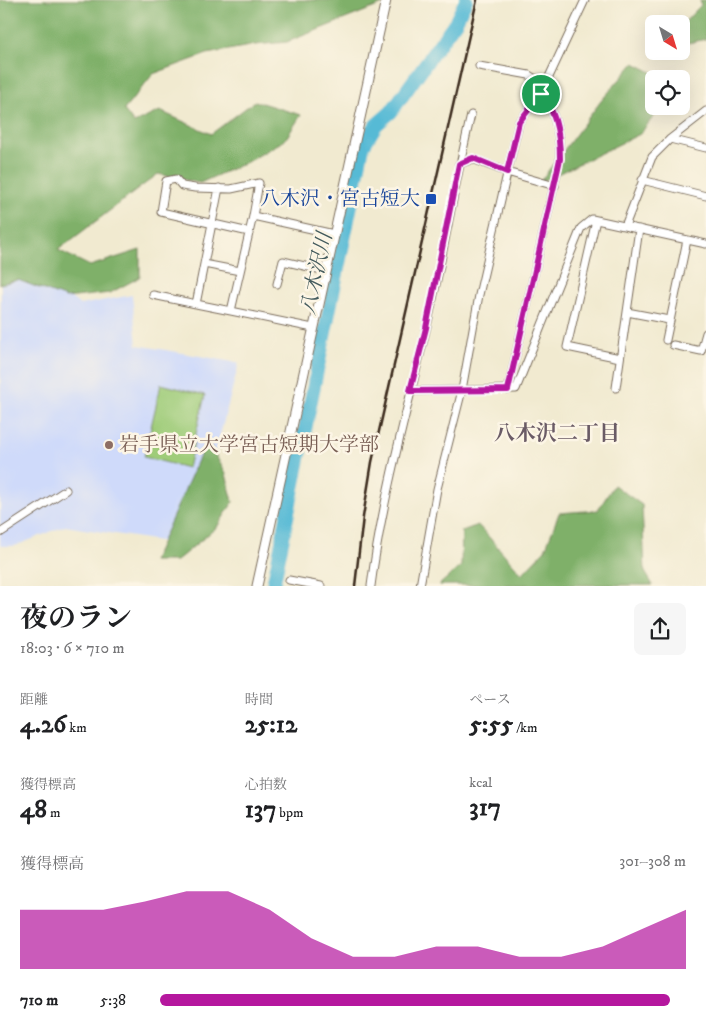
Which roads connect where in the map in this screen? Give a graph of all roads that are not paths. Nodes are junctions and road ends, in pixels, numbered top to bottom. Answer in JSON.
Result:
{"nodes":[{"id":1,"x":386,"y":0,"type":"edge"},
{"id":2,"x":584,"y":0,"type":"edge"},
{"id":3,"x":479,"y":66,"type":"dead end"},
{"id":4,"x":545,"y":85,"type":"junction"},
{"id":5,"x":541,"y":94,"type":"junction"},
{"id":6,"x":706,"y":111,"type":"edge"},
{"id":7,"x":471,"y":115,"type":"dead end"},
{"id":8,"x":670,"y":139,"type":"junction"},
{"id":9,"x":706,"y":148,"type":"edge"},
{"id":10,"x":459,"y":164,"type":"junction"},
{"id":11,"x":507,"y":172,"type":"junction"},
{"id":12,"x":642,"y":180,"type":"junction"},
{"id":13,"x":555,"y":186,"type":"junction"},
{"id":14,"x":219,"y":188,"type":"junction"},
{"id":15,"x":706,"y":196,"type":"edge"},
{"id":16,"x":253,"y":216,"type":"junction"},
{"id":17,"x":596,"y":220,"type":"junction"},
{"id":18,"x":212,"y":223,"type":"junction"},
{"id":19,"x":625,"y":226,"type":"junction"},
{"id":20,"x":639,"y":229,"type":"junction"},
{"id":21,"x":249,"y":232,"type":"junction"},
{"id":22,"x":334,"y":234,"type":"junction"},
{"id":23,"x":687,"y":240,"type":"junction"},
{"id":24,"x":706,"y":244,"type":"edge"},
{"id":25,"x":204,"y":264,"type":"junction"},
{"id":26,"x":240,"y":271,"type":"junction"},
{"id":27,"x":326,"y":271,"type":"junction"},
{"id":28,"x":277,"y":284,"type":"dead end"},
{"id":29,"x":153,"y":295,"type":"dead end"},
{"id":30,"x":196,"y":304,"type":"junction"},
{"id":31,"x":231,"y":311,"type":"junction"},
{"id":32,"x":627,"y":312,"type":"junction"},
{"id":33,"x":669,"y":320,"type":"junction"},
{"id":34,"x":314,"y":328,"type":"junction"},
{"id":35,"x":706,"y":333,"type":"edge"},
{"id":36,"x":666,"y":340,"type":"dead end"},
{"id":37,"x":673,"y":345,"type":"dead end"},
{"id":38,"x":620,"y":358,"type":"junction"},
{"id":39,"x":616,"y":388,"type":"dead end"},
{"id":40,"x":462,"y":390,"type":"junction"},
{"id":41,"x":508,"y":390,"type":"junction"},
{"id":42,"x":410,"y":391,"type":"junction"},
{"id":43,"x":66,"y":490,"type":"dead end"},
{"id":44,"x":0,"y":532,"type":"edge"},
{"id":45,"x":289,"y":580,"type":"dead end"},
{"id":46,"x":257,"y":586,"type":"edge"},
{"id":47,"x":321,"y":586,"type":"edge"},
{"id":48,"x":371,"y":586,"type":"edge"},
{"id":49,"x":420,"y":586,"type":"edge"}],
"edges":[{"from":1,"to":22,"type":"street"},
{"from":2,"to":4,"type":"street"},
{"from":3,"to":4,"type":"street"},
{"from":4,"to":5,"type":"street"},
{"from":5,"to":11,"type":"street"},
{"from":5,"to":13,"type":"street"},
{"from":6,"to":8,"type":"street"},
{"from":7,"to":10,"type":"street"},
{"from":8,"to":9,"type":"street"},
{"from":8,"to":12,"type":"street"},
{"from":10,"to":11,"type":"street"},
{"from":10,"to":42,"type":"street"},
{"from":11,"to":13,"type":"street"},
{"from":11,"to":40,"type":"street"},
{"from":12,"to":15,"type":"street"},
{"from":12,"to":19,"type":"street"},
{"from":13,"to":41,"type":"street"},
{"from":14,"to":16,"type":"street"},
{"from":14,"to":18,"type":"street"},
{"from":14,"to":18,"type":"street"},
{"from":16,"to":21,"type":"street"},
{"from":16,"to":22,"type":"street"},
{"from":17,"to":19,"type":"street"},
{"from":17,"to":38,"type":"street"},
{"from":17,"to":41,"type":"street"},
{"from":18,"to":21,"type":"street"},
{"from":18,"to":25,"type":"street"},
{"from":19,"to":20,"type":"street"},
{"from":20,"to":23,"type":"street"},
{"from":20,"to":32,"type":"street"},
{"from":21,"to":26,"type":"street"},
{"from":22,"to":27,"type":"street"},
{"from":23,"to":24,"type":"street"},
{"from":23,"to":33,"type":"street"},
{"from":25,"to":26,"type":"street"},
{"from":25,"to":30,"type":"street"},
{"from":26,"to":31,"type":"street"},
{"from":27,"to":28,"type":"street"},
{"from":27,"to":34,"type":"street"},
{"from":29,"to":30,"type":"street"},
{"from":30,"to":31,"type":"street"},
{"from":31,"to":34,"type":"street"},
{"from":32,"to":33,"type":"street"},
{"from":32,"to":38,"type":"street"},
{"from":33,"to":36,"type":"street"},
{"from":34,"to":46,"type":"street"},
{"from":35,"to":37,"type":"street"},
{"from":38,"to":39,"type":"street"},
{"from":40,"to":41,"type":"street"},
{"from":40,"to":42,"type":"street"},
{"from":40,"to":49,"type":"street"},
{"from":42,"to":48,"type":"street"},
{"from":43,"to":44,"type":"street"},
{"from":45,"to":47,"type":"street"}]}
